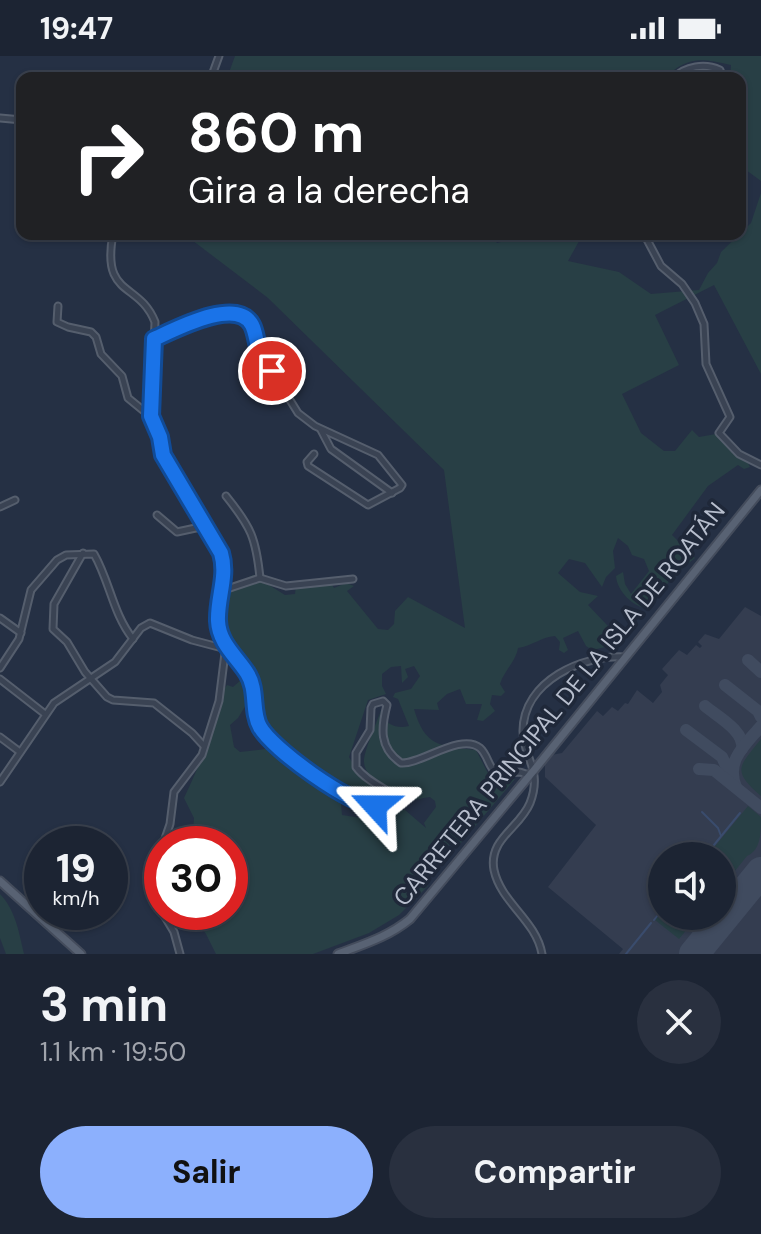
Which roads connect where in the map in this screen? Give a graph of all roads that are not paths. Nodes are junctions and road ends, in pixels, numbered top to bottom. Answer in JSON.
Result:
{"nodes":[{"id":1,"x":681,"y":72,"type":"edge"},
{"id":2,"x":721,"y":72,"type":"edge"},
{"id":3,"x":112,"y":240,"type":"edge"},
{"id":4,"x":647,"y":240,"type":"edge"},
{"id":5,"x":58,"y":306,"type":"dead end"},
{"id":6,"x":154,"y":339,"type":"junction"},
{"id":7,"x":151,"y":416,"type":"junction"},
{"id":8,"x":321,"y":429,"type":"junction"},
{"id":9,"x":314,"y":454,"type":"dead end"},
{"id":10,"x":761,"y":465,"type":"edge"},
{"id":11,"x":761,"y":490,"type":"edge"},
{"id":12,"x":392,"y":493,"type":"junction"},
{"id":13,"x":226,"y":496,"type":"dead end"},
{"id":14,"x":15,"y":500,"type":"dead end"},
{"id":15,"x":0,"y":507,"type":"edge"},
{"id":16,"x":157,"y":515,"type":"dead end"},
{"id":17,"x":205,"y":526,"type":"junction"},
{"id":18,"x":83,"y":553,"type":"junction"},
{"id":19,"x":260,"y":578,"type":"junction"},
{"id":20,"x":353,"y":579,"type":"dead end"},
{"id":21,"x":221,"y":591,"type":"junction"},
{"id":22,"x":0,"y":618,"type":"edge"},
{"id":23,"x":21,"y":633,"type":"junction"},
{"id":24,"x":133,"y":639,"type":"junction"},
{"id":25,"x":226,"y":649,"type":"junction"},
{"id":26,"x":626,"y":657,"type":"junction"},
{"id":27,"x":0,"y":668,"type":"edge"},
{"id":28,"x":0,"y":679,"type":"edge"},
{"id":29,"x":92,"y":680,"type":"junction"},
{"id":30,"x":45,"y":714,"type":"junction"},
{"id":31,"x":0,"y":737,"type":"edge"},
{"id":32,"x":205,"y":747,"type":"junction"},
{"id":33,"x":20,"y":752,"type":"junction"},
{"id":34,"x":532,"y":772,"type":"junction"},
{"id":35,"x":0,"y":782,"type":"edge"},
{"id":36,"x":0,"y":881,"type":"edge"},
{"id":37,"x":65,"y":940,"type":"junction"},
{"id":38,"x":71,"y":954,"type":"edge"},
{"id":39,"x":81,"y":954,"type":"edge"},
{"id":40,"x":180,"y":954,"type":"edge"},
{"id":41,"x":338,"y":954,"type":"edge"},
{"id":42,"x":542,"y":954,"type":"edge"}],
"edges":[{"from":1,"to":2,"type":"street"},
{"from":3,"to":6,"type":"street"},
{"from":4,"to":10,"type":"street"},
{"from":5,"to":7,"type":"street"},
{"from":6,"to":7,"type":"street"},
{"from":6,"to":8,"type":"street"},
{"from":7,"to":17,"type":"street"},
{"from":8,"to":12,"type":"street"},
{"from":8,"to":12,"type":"street"},
{"from":9,"to":12,"type":"street"},
{"from":11,"to":26,"type":"main road","name":"CARRETERA PRINCIPAL DE LA ISLA DE ROATÁN"},
{"from":13,"to":19,"type":"street"},
{"from":14,"to":15,"type":"street"},
{"from":16,"to":17,"type":"street"},
{"from":17,"to":21,"type":"street"},
{"from":18,"to":23,"type":"street"},
{"from":18,"to":24,"type":"street"},
{"from":18,"to":29,"type":"street"},
{"from":19,"to":20,"type":"street"},
{"from":19,"to":21,"type":"street"},
{"from":21,"to":25,"type":"street"},
{"from":22,"to":23,"type":"street"},
{"from":23,"to":27,"type":"street"},
{"from":24,"to":25,"type":"street"},
{"from":24,"to":29,"type":"street"},
{"from":25,"to":32,"type":"street"},
{"from":25,"to":34,"type":"street"},
{"from":26,"to":34,"type":"main road","name":"CARRETERA PRINCIPAL DE LA ISLA DE ROATÁN"},
{"from":26,"to":34,"type":"street"},
{"from":28,"to":30,"type":"street"},
{"from":29,"to":30,"type":"street"},
{"from":29,"to":32,"type":"street"},
{"from":30,"to":33,"type":"street"},
{"from":31,"to":33,"type":"street"},
{"from":32,"to":40,"type":"street"},
{"from":33,"to":35,"type":"street"},
{"from":34,"to":41,"type":"main road","name":"CARRETERA PRINCIPAL DE LA ISLA DE ROATÁN"},
{"from":34,"to":42,"type":"street"},
{"from":36,"to":37,"type":"main road"},
{"from":37,"to":38,"type":"street"},
{"from":37,"to":39,"type":"main road"}]}
